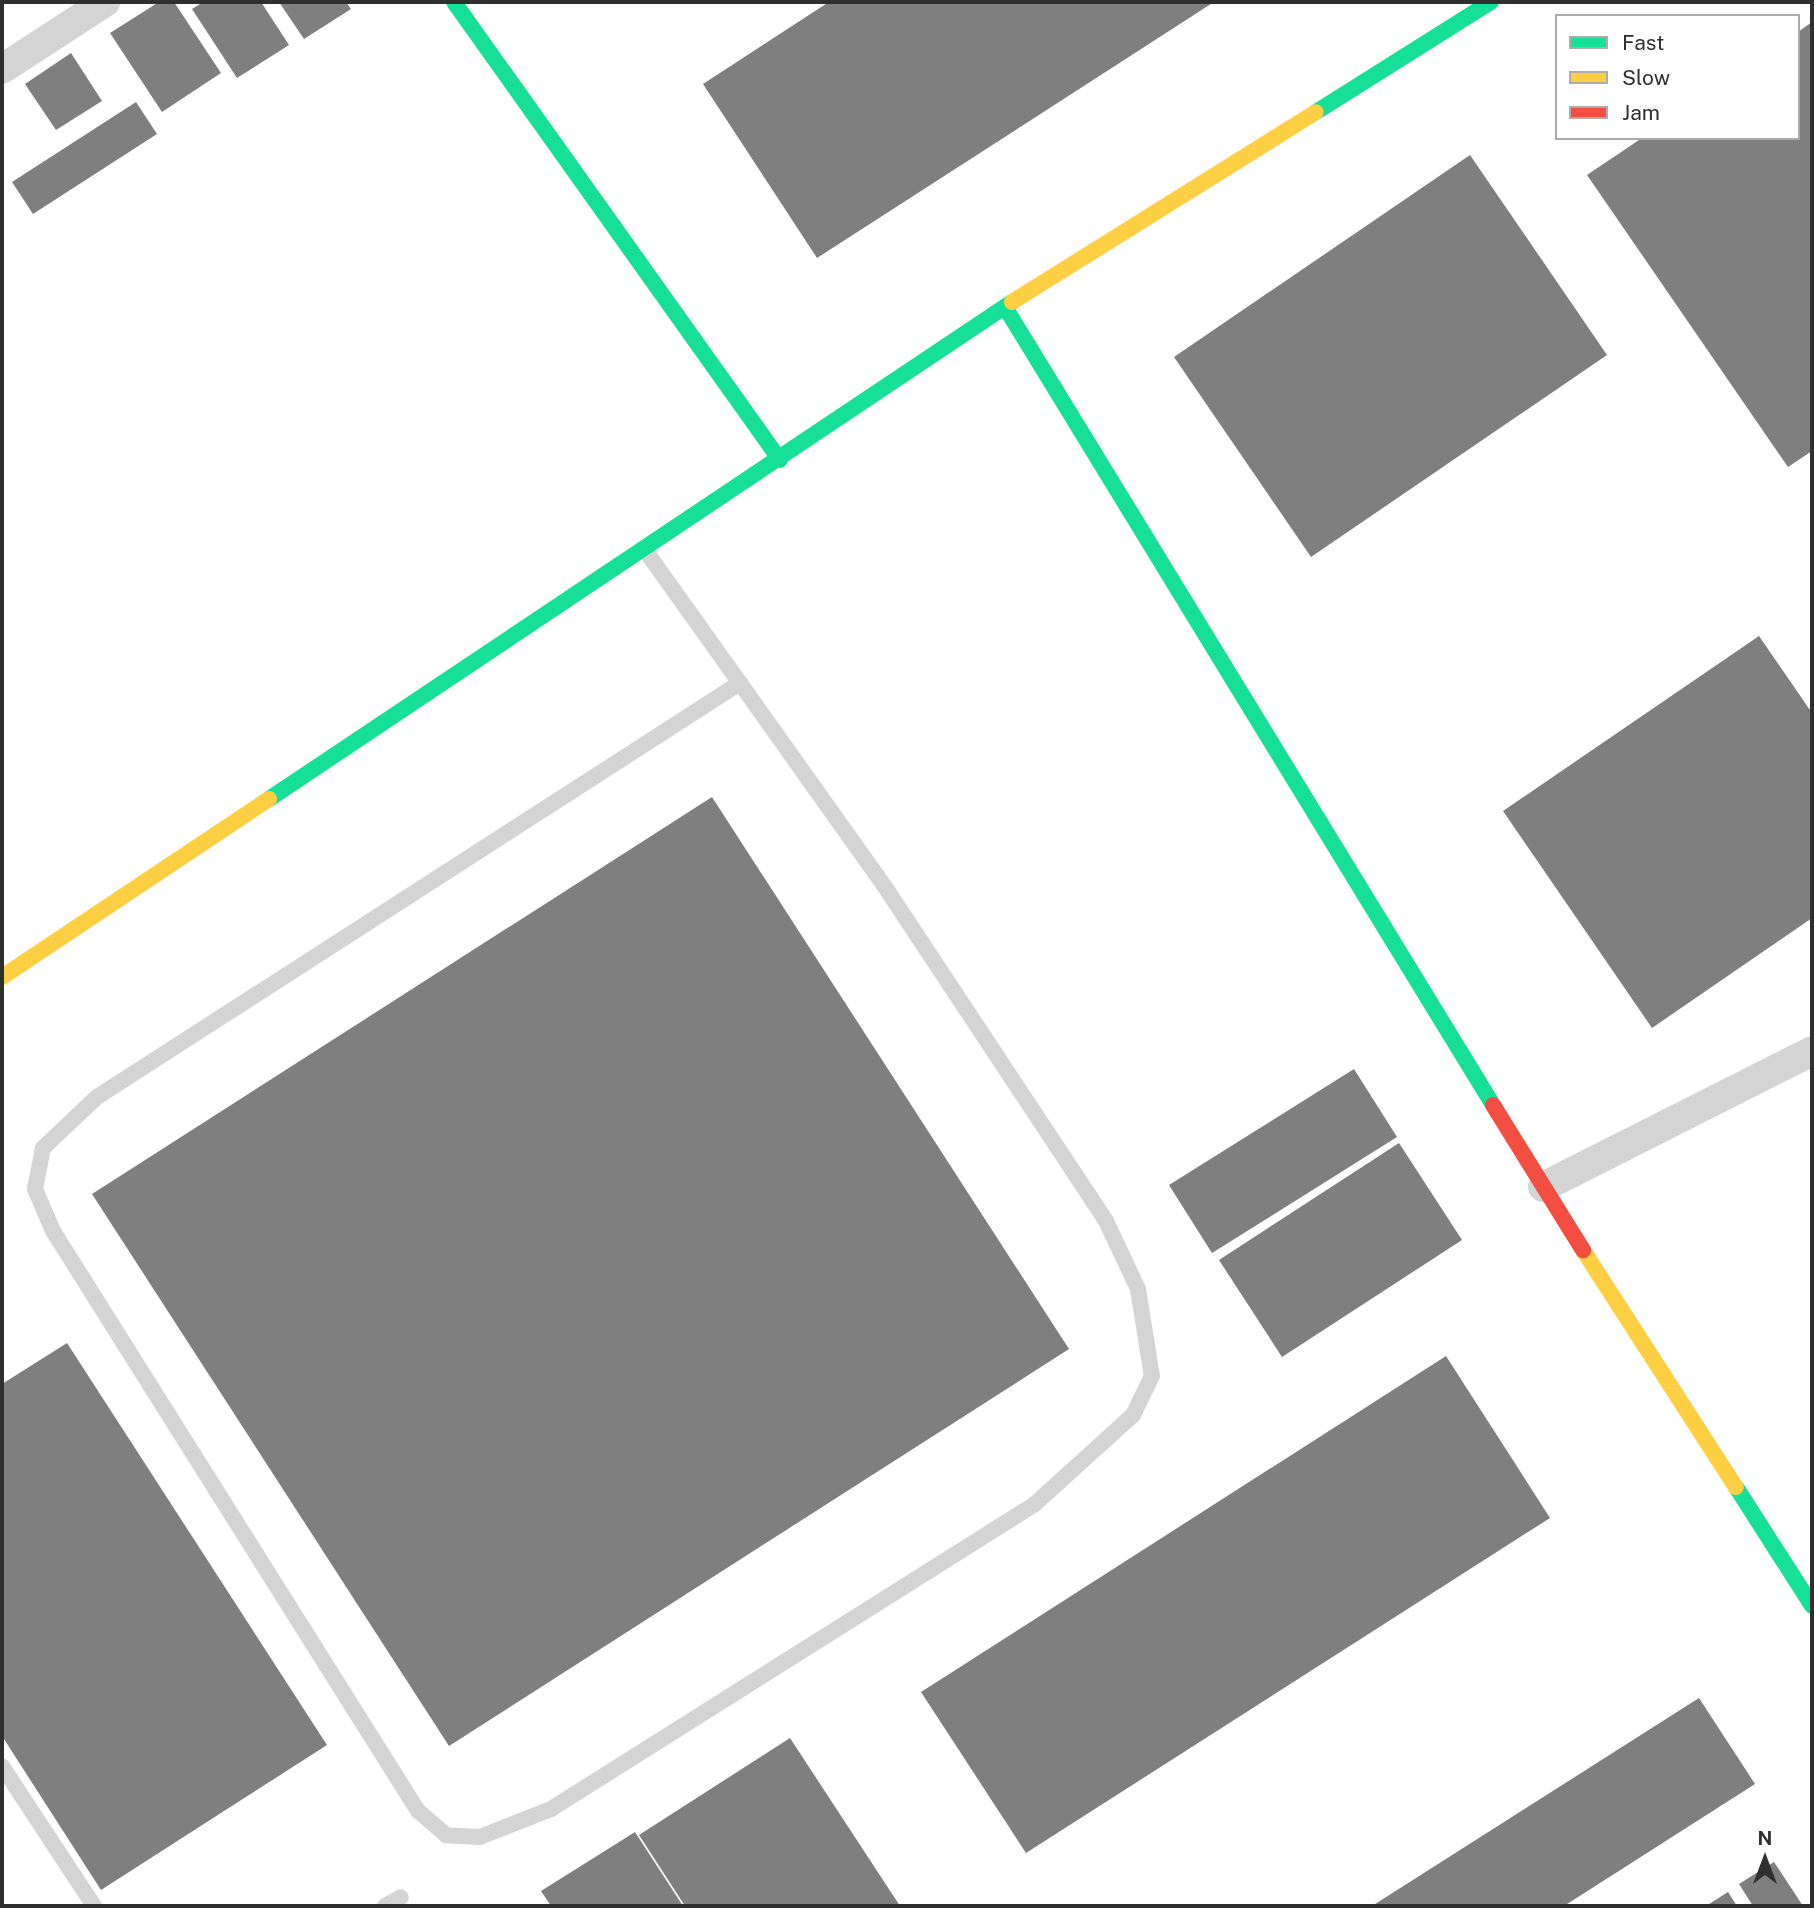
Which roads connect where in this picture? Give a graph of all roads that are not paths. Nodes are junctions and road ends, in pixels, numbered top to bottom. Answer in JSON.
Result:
{"nodes":[{"id":1,"x":105,"y":2,"type":"edge"},
{"id":2,"x":454,"y":2,"type":"edge"},
{"id":3,"x":1491,"y":2,"type":"edge"},
{"id":4,"x":75,"y":10,"type":"edge"},
{"id":5,"x":2,"y":69,"type":"edge"},
{"id":6,"x":1004,"y":307,"type":"junction"},
{"id":7,"x":780,"y":460,"type":"junction"},
{"id":8,"x":645,"y":550,"type":"junction"},
{"id":9,"x":740,"y":683,"type":"junction"},
{"id":10,"x":2,"y":977,"type":"edge"},
{"id":11,"x":1812,"y":1051,"type":"edge"},
{"id":12,"x":1543,"y":1187,"type":"junction"},
{"id":13,"x":1812,"y":1606,"type":"edge"},
{"id":14,"x":2,"y":1766,"type":"edge"},
{"id":15,"x":401,"y":1897,"type":"dead end"},
{"id":16,"x":94,"y":1906,"type":"edge"},
{"id":17,"x":385,"y":1906,"type":"edge"}],
"edges":[{"from":1,"to":4,"type":"street"},
{"from":2,"to":7,"type":"street"},
{"from":3,"to":6,"type":"street"},
{"from":4,"to":5,"type":"street"},
{"from":6,"to":7,"type":"street"},
{"from":6,"to":12,"type":"street"},
{"from":7,"to":8,"type":"street"},
{"from":8,"to":9,"type":"lane"},
{"from":8,"to":10,"type":"street"},
{"from":9,"to":9,"type":"lane"},
{"from":11,"to":12,"type":"street"},
{"from":12,"to":13,"type":"street"},
{"from":14,"to":16,"type":"lane"},
{"from":15,"to":17,"type":"lane"}]}
